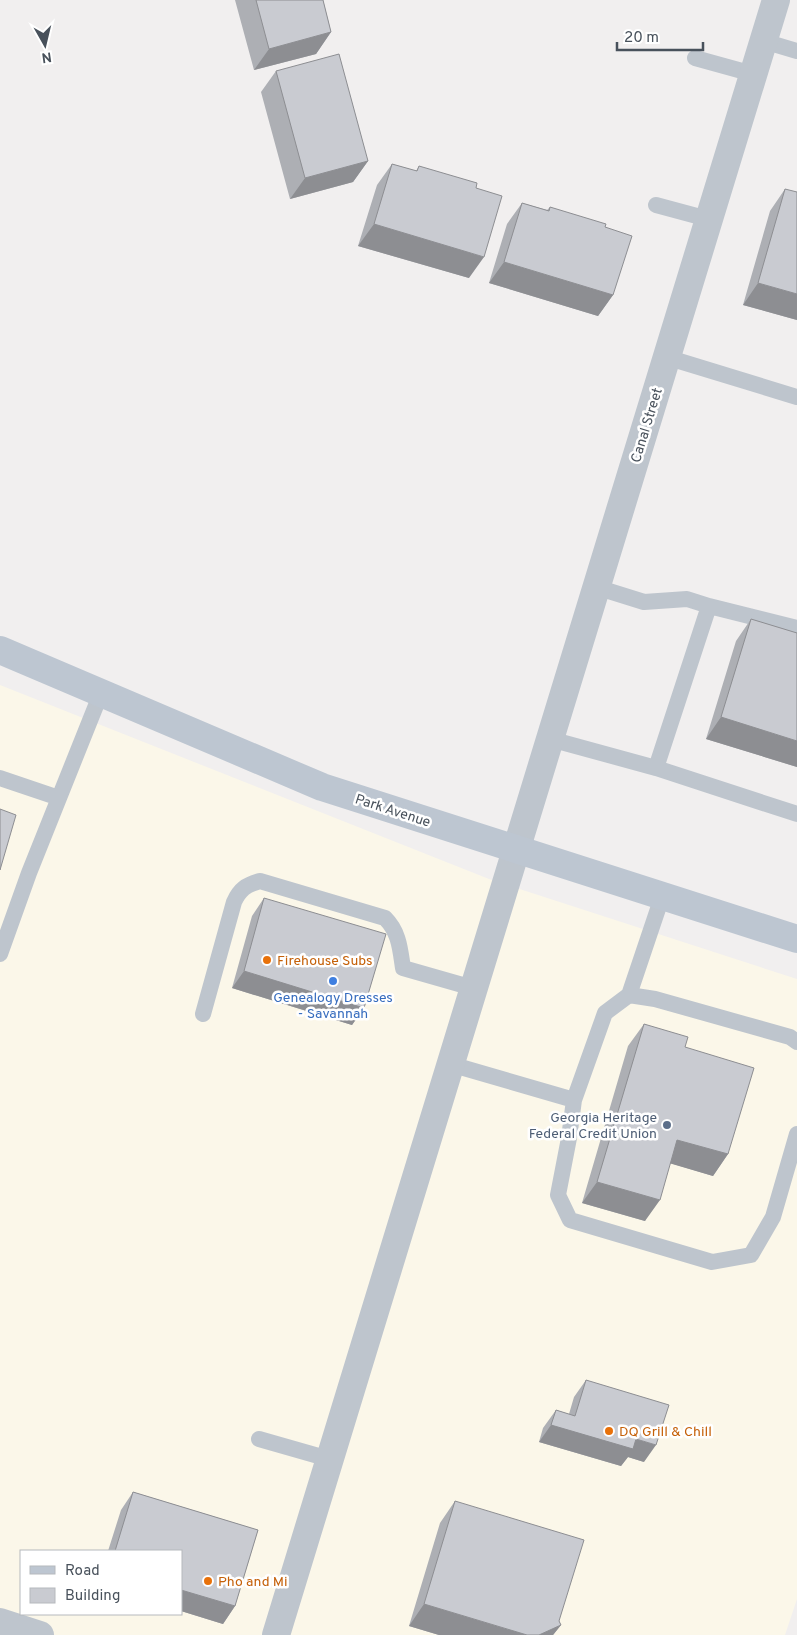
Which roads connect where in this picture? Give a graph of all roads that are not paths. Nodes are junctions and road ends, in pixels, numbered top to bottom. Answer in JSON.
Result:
{"nodes":[{"id":1,"x":776,"y":0,"type":"edge"},
{"id":2,"x":763,"y":41,"type":"junction"},
{"id":3,"x":797,"y":51,"type":"edge"},
{"id":4,"x":695,"y":58,"type":"dead end"},
{"id":5,"x":753,"y":74,"type":"junction"},
{"id":6,"x":656,"y":205,"type":"dead end"},
{"id":7,"x":708,"y":219,"type":"junction"},
{"id":8,"x":666,"y":357,"type":"junction"},
{"id":9,"x":797,"y":396,"type":"edge"},
{"id":10,"x":596,"y":587,"type":"junction"},
{"id":11,"x":710,"y":606,"type":"junction"},
{"id":12,"x":797,"y":628,"type":"edge"},
{"id":13,"x":0,"y":650,"type":"edge"},
{"id":14,"x":100,"y":693,"type":"junction"},
{"id":15,"x":550,"y":739,"type":"junction"},
{"id":16,"x":656,"y":768,"type":"junction"},
{"id":17,"x":0,"y":778,"type":"edge"},
{"id":18,"x":59,"y":798,"type":"junction"},
{"id":19,"x":797,"y":814,"type":"edge"},
{"id":20,"x":516,"y":850,"type":"junction"},
{"id":21,"x":662,"y":896,"type":"junction"},
{"id":22,"x":797,"y":939,"type":"edge"},
{"id":23,"x":0,"y":954,"type":"edge"},
{"id":24,"x":473,"y":988,"type":"junction"},
{"id":25,"x":629,"y":995,"type":"junction"},
{"id":26,"x":203,"y":1014,"type":"dead end"},
{"id":27,"x":797,"y":1042,"type":"edge"},
{"id":28,"x":450,"y":1064,"type":"junction"},
{"id":29,"x":574,"y":1100,"type":"junction"},
{"id":30,"x":797,"y":1134,"type":"edge"},
{"id":31,"x":260,"y":1438,"type":"dead end"},
{"id":32,"x":329,"y":1459,"type":"junction"},
{"id":33,"x":0,"y":1622,"type":"edge"},
{"id":34,"x":40,"y":1635,"type":"edge"},
{"id":35,"x":276,"y":1635,"type":"edge"}],
"edges":[{"from":1,"to":2,"type":"street","name":"Canal Street"},
{"from":2,"to":3,"type":"lane"},
{"from":2,"to":5,"type":"street","name":"Canal Street"},
{"from":4,"to":5,"type":"lane"},
{"from":5,"to":7,"type":"street","name":"Canal Street"},
{"from":6,"to":7,"type":"lane"},
{"from":7,"to":8,"type":"street","name":"Canal Street"},
{"from":8,"to":9,"type":"lane"},
{"from":8,"to":10,"type":"street","name":"Canal Street"},
{"from":10,"to":11,"type":"lane"},
{"from":10,"to":15,"type":"street","name":"Canal Street"},
{"from":11,"to":12,"type":"lane"},
{"from":11,"to":16,"type":"lane"},
{"from":13,"to":14,"type":"street","name":"Park Avenue"},
{"from":14,"to":18,"type":"lane"},
{"from":14,"to":20,"type":"street","name":"Park Avenue"},
{"from":15,"to":16,"type":"lane"},
{"from":15,"to":20,"type":"street","name":"Canal Street"},
{"from":16,"to":19,"type":"lane"},
{"from":17,"to":18,"type":"lane"},
{"from":18,"to":23,"type":"lane"},
{"from":20,"to":21,"type":"street","name":"Park Avenue"},
{"from":20,"to":24,"type":"street","name":"Canal Street"},
{"from":21,"to":22,"type":"street","name":"Park Avenue"},
{"from":21,"to":25,"type":"lane"},
{"from":24,"to":26,"type":"lane"},
{"from":24,"to":28,"type":"street","name":"Canal Street"},
{"from":25,"to":27,"type":"lane"},
{"from":25,"to":29,"type":"lane"},
{"from":28,"to":29,"type":"lane"},
{"from":28,"to":32,"type":"street","name":"Canal Street"},
{"from":29,"to":30,"type":"lane"},
{"from":31,"to":32,"type":"lane"},
{"from":32,"to":35,"type":"street","name":"Canal Street"},
{"from":33,"to":34,"type":"street"}]}
